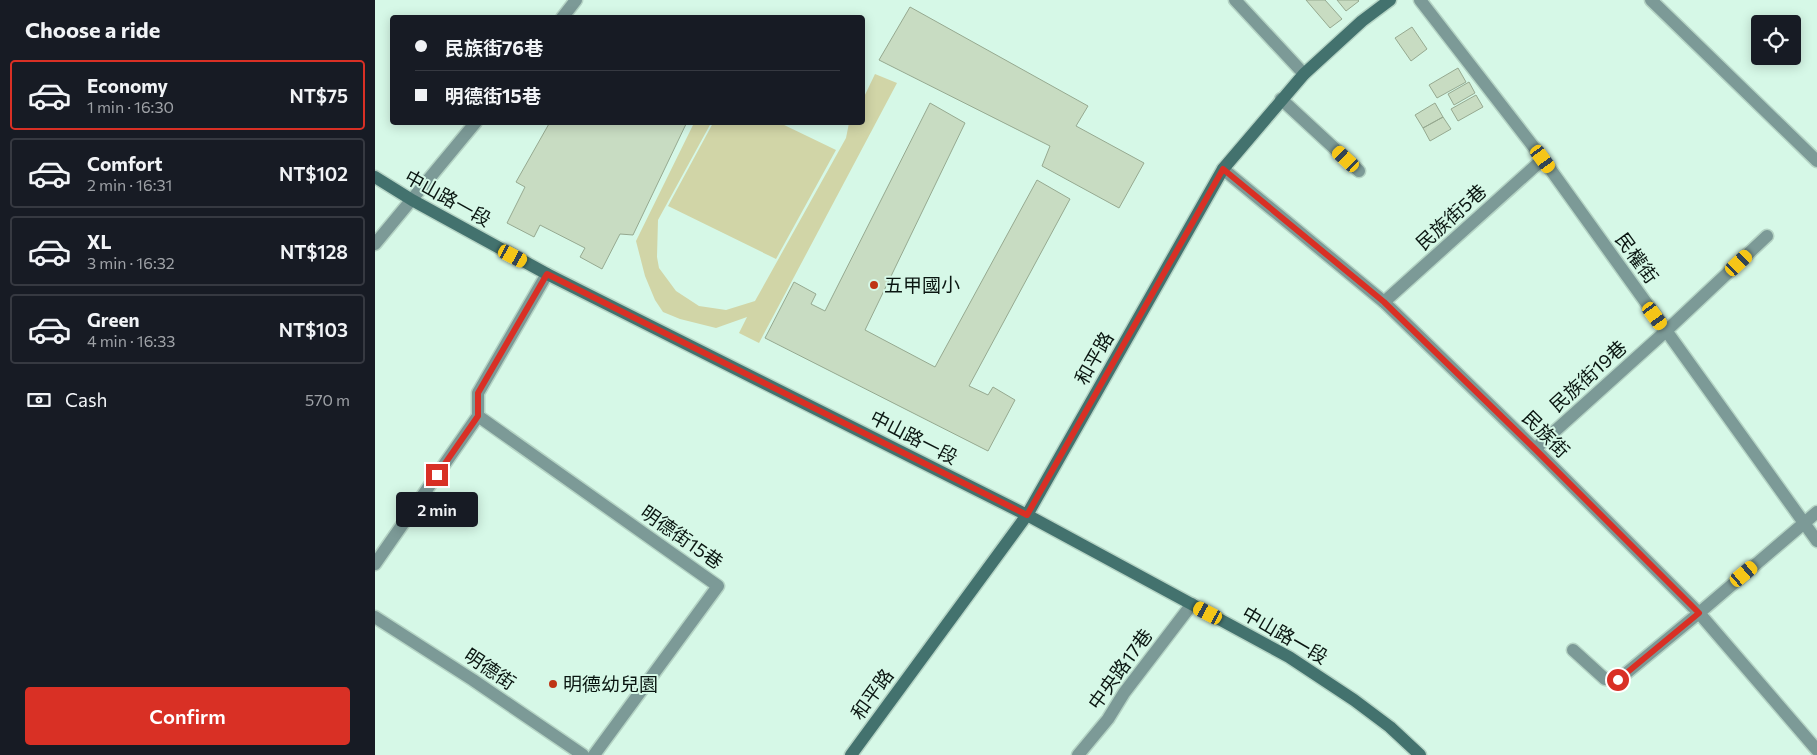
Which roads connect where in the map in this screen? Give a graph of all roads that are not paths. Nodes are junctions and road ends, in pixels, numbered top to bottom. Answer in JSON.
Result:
{"nodes":[{"id":1,"x":576,"y":0,"type":"edge"},
{"id":2,"x":1235,"y":0,"type":"edge"},
{"id":3,"x":1390,"y":0,"type":"edge"},
{"id":4,"x":1419,"y":0,"type":"edge"},
{"id":5,"x":1651,"y":0,"type":"edge"},
{"id":6,"x":564,"y":15,"type":"edge"},
{"id":7,"x":1304,"y":74,"type":"junction"},
{"id":8,"x":1281,"y":99,"type":"junction"},
{"id":9,"x":474,"y":125,"type":"edge"},
{"id":10,"x":1543,"y":159,"type":"junction"},
{"id":11,"x":1817,"y":161,"type":"edge"},
{"id":12,"x":1223,"y":169,"type":"junction"},
{"id":13,"x":1359,"y":170,"type":"dead end"},
{"id":14,"x":375,"y":178,"type":"edge"},
{"id":15,"x":412,"y":200,"type":"junction"},
{"id":16,"x":1767,"y":236,"type":"dead end"},
{"id":17,"x":375,"y":244,"type":"edge"},
{"id":18,"x":547,"y":274,"type":"junction"},
{"id":19,"x":1384,"y":302,"type":"junction"},
{"id":20,"x":1666,"y":331,"type":"junction"},
{"id":21,"x":478,"y":416,"type":"junction"},
{"id":22,"x":1535,"y":449,"type":"junction"},
{"id":23,"x":1817,"y":512,"type":"edge"},
{"id":24,"x":1027,"y":515,"type":"junction"},
{"id":25,"x":1804,"y":523,"type":"junction"},
{"id":26,"x":1817,"y":541,"type":"edge"},
{"id":27,"x":375,"y":564,"type":"edge"},
{"id":28,"x":1192,"y":604,"type":"junction"},
{"id":29,"x":1699,"y":613,"type":"junction"},
{"id":30,"x":375,"y":617,"type":"edge"},
{"id":31,"x":1573,"y":650,"type":"dead end"},
{"id":32,"x":1817,"y":750,"type":"edge"},
{"id":33,"x":583,"y":755,"type":"edge"},
{"id":34,"x":594,"y":755,"type":"edge"},
{"id":35,"x":851,"y":755,"type":"edge"},
{"id":36,"x":1078,"y":755,"type":"edge"},
{"id":37,"x":1420,"y":755,"type":"edge"}],
"edges":[{"from":1,"to":6,"type":"street"},
{"from":2,"to":7,"type":"street"},
{"from":3,"to":7,"type":"street","name":"和平路"},
{"from":4,"to":10,"type":"street","name":"民權街"},
{"from":5,"to":11,"type":"street"},
{"from":7,"to":8,"type":"street","name":"和平路"},
{"from":8,"to":12,"type":"street","name":"和平路"},
{"from":8,"to":13,"type":"street"},
{"from":9,"to":15,"type":"street"},
{"from":10,"to":19,"type":"street","name":"民族街5巷"},
{"from":10,"to":20,"type":"street","name":"民權街"},
{"from":12,"to":19,"type":"street","name":"民族街"},
{"from":12,"to":24,"type":"street","name":"和平路"},
{"from":14,"to":15,"type":"street","name":"中山路一段"},
{"from":15,"to":17,"type":"street"},
{"from":15,"to":18,"type":"street","name":"中山路一段"},
{"from":16,"to":20,"type":"street","name":"民族街19巷"},
{"from":18,"to":21,"type":"street"},
{"from":18,"to":24,"type":"street","name":"中山路一段"},
{"from":19,"to":22,"type":"street","name":"民族街"},
{"from":20,"to":22,"type":"street","name":"民族街19巷"},
{"from":20,"to":25,"type":"street","name":"民權街"},
{"from":21,"to":27,"type":"street"},
{"from":21,"to":34,"type":"street","name":"明德街15巷"},
{"from":22,"to":29,"type":"street","name":"民族街"},
{"from":23,"to":25,"type":"street"},
{"from":24,"to":28,"type":"street","name":"中山路一段"},
{"from":24,"to":35,"type":"street","name":"和平路"},
{"from":25,"to":26,"type":"street","name":"民權街"},
{"from":25,"to":29,"type":"street"},
{"from":28,"to":36,"type":"street","name":"中央路17巷"},
{"from":28,"to":37,"type":"street","name":"中山路一段"},
{"from":29,"to":31,"type":"street"},
{"from":29,"to":32,"type":"street","name":"民族街"},
{"from":30,"to":33,"type":"street","name":"明德街"}]}
